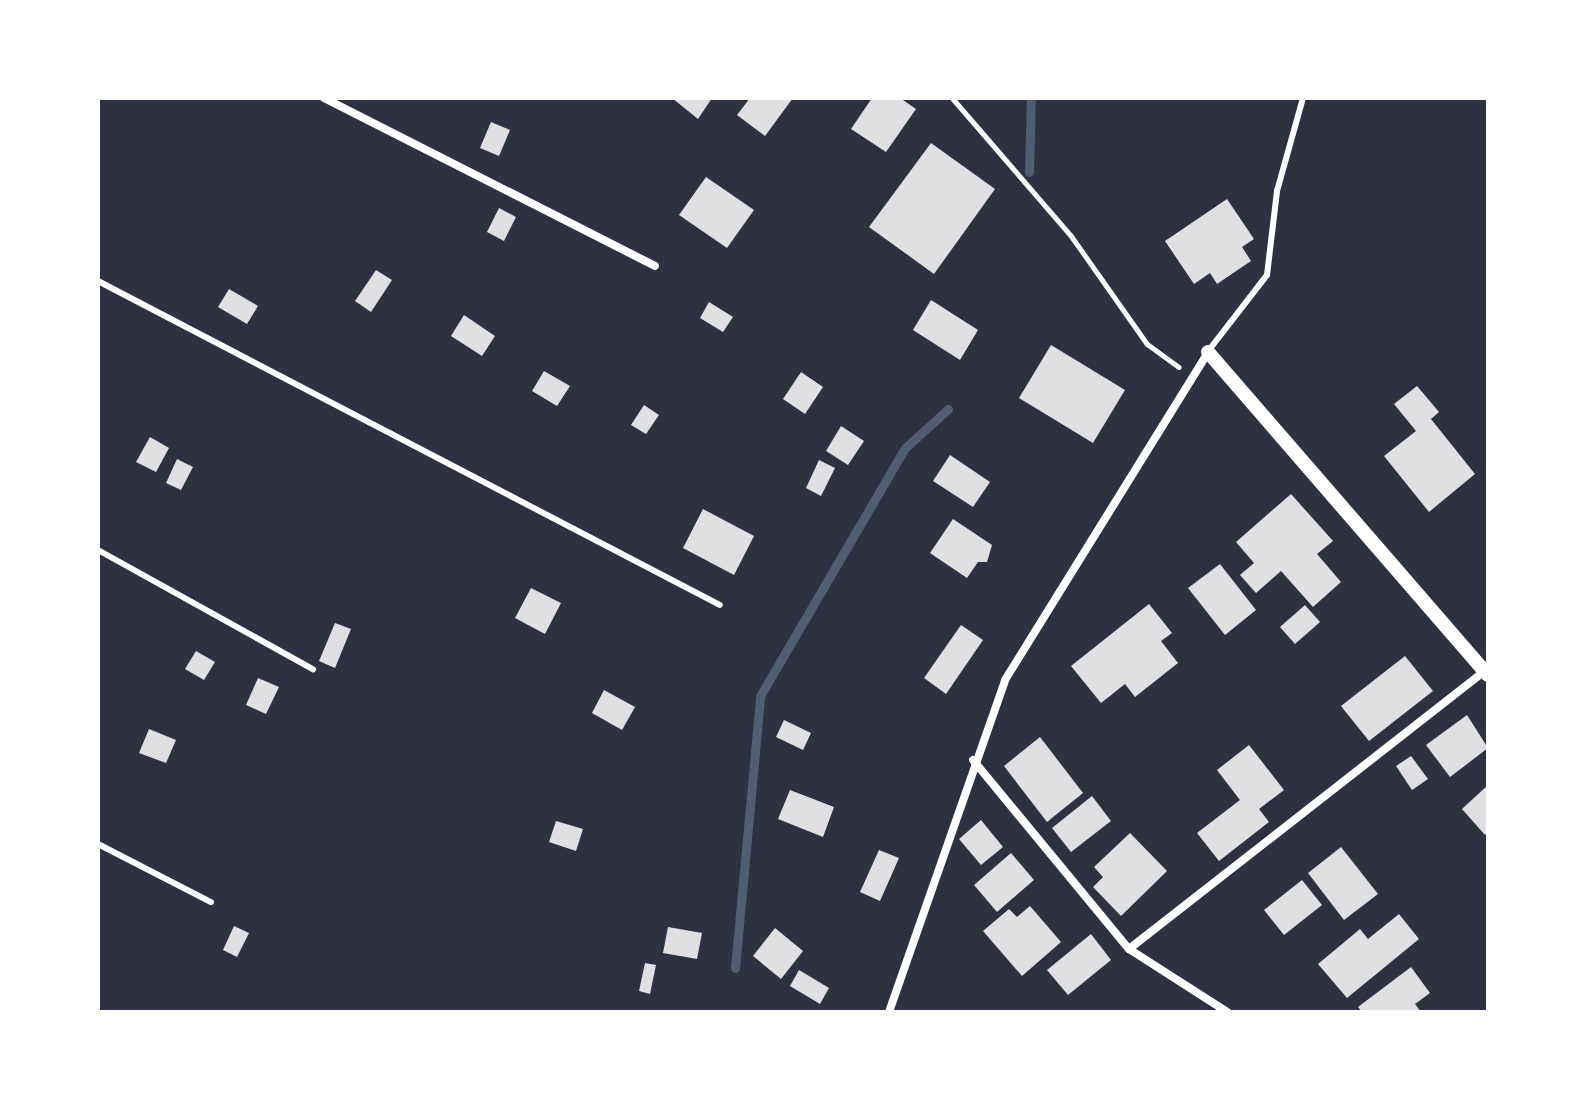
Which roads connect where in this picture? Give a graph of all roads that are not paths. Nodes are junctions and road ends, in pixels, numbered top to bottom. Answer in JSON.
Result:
{"nodes":[{"id":1,"x":324,"y":98,"type":"edge"},
{"id":2,"x":1303,"y":98,"type":"edge"},
{"id":3,"x":655,"y":266,"type":"dead end"},
{"id":4,"x":98,"y":281,"type":"edge"},
{"id":5,"x":1208,"y":352,"type":"junction"},
{"id":6,"x":98,"y":550,"type":"edge"},
{"id":7,"x":720,"y":605,"type":"dead end"},
{"id":8,"x":313,"y":669,"type":"dead end"},
{"id":9,"x":1487,"y":672,"type":"edge"},
{"id":10,"x":973,"y":760,"type":"junction"},
{"id":11,"x":98,"y":844,"type":"edge"},
{"id":12,"x":211,"y":902,"type":"dead end"},
{"id":13,"x":1129,"y":949,"type":"junction"},
{"id":14,"x":889,"y":1012,"type":"edge"},
{"id":15,"x":1227,"y":1012,"type":"edge"}],
"edges":[{"from":1,"to":3,"type":"street"},
{"from":2,"to":5,"type":"lane"},
{"from":4,"to":7,"type":"lane"},
{"from":5,"to":9,"type":"street"},
{"from":5,"to":10,"type":"street"},
{"from":6,"to":8,"type":"lane"},
{"from":9,"to":13,"type":"street"},
{"from":10,"to":13,"type":"street"},
{"from":10,"to":14,"type":"street"},
{"from":11,"to":12,"type":"lane"},
{"from":13,"to":15,"type":"street"}]}
